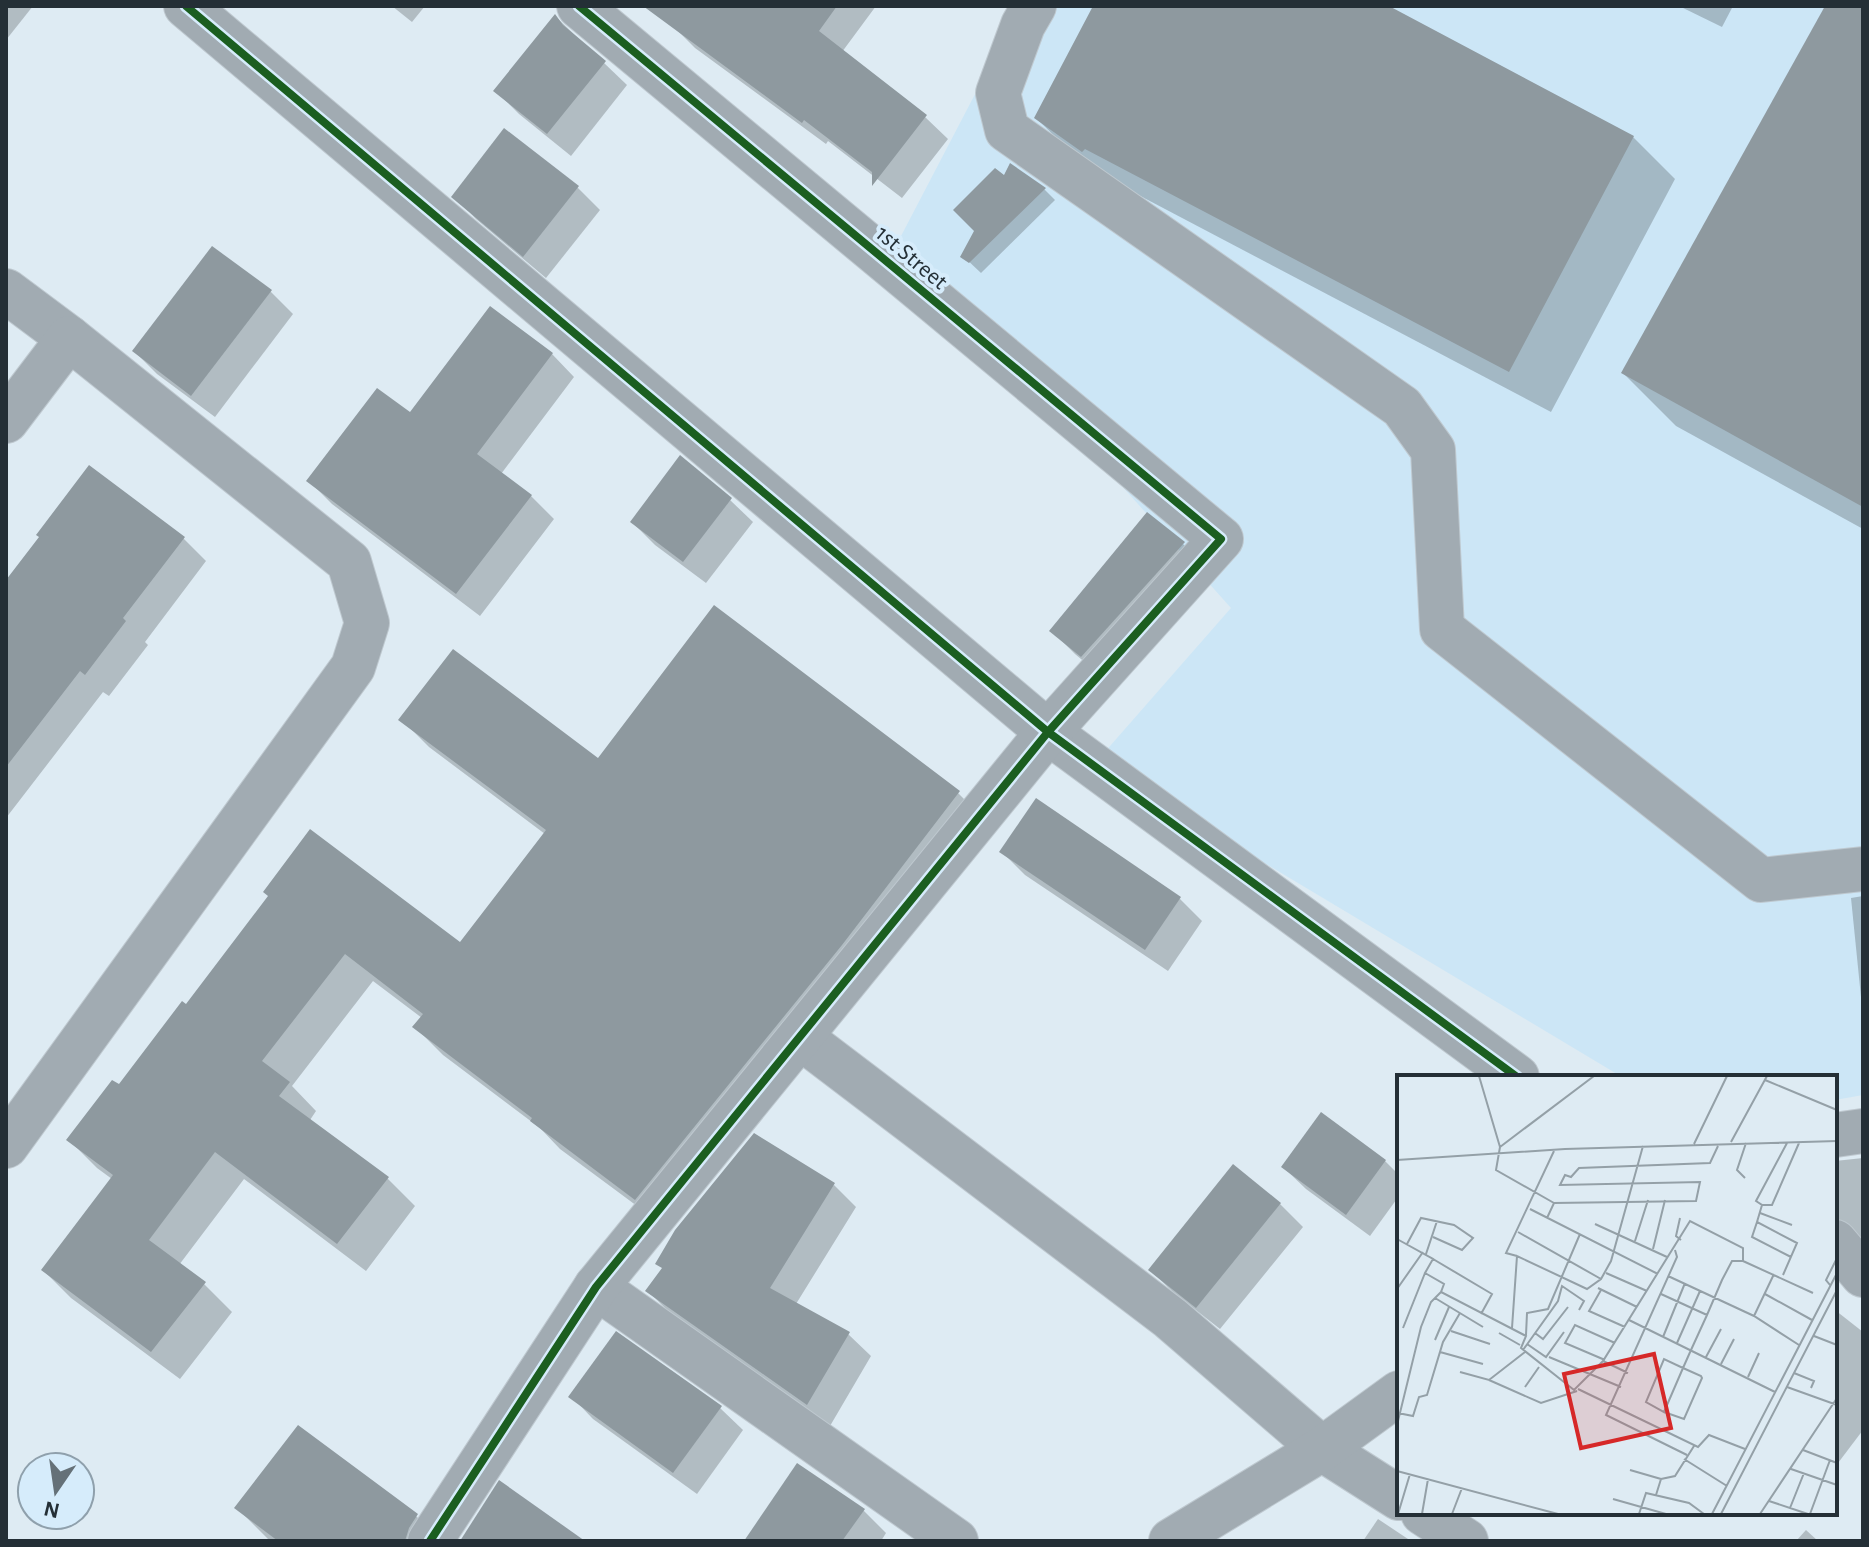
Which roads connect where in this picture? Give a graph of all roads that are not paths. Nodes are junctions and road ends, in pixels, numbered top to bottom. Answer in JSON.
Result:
{"nodes":[{"id":1,"x":186,"y":6,"type":"edge"},
{"id":2,"x":1034,"y":6,"type":"edge"},
{"id":3,"x":588,"y":9,"type":"edge"},
{"id":4,"x":6,"y":291,"type":"edge"},
{"id":5,"x":69,"y":338,"type":"junction"},
{"id":6,"x":6,"y":421,"type":"edge"},
{"id":7,"x":1048,"y":732,"type":"junction"},
{"id":8,"x":1863,"y":869,"type":"edge"},
{"id":9,"x":800,"y":1037,"type":"junction"},
{"id":10,"x":1514,"y":1075,"type":"edge"},
{"id":11,"x":1863,"y":1131,"type":"edge"},
{"id":12,"x":1837,"y":1135,"type":"edge"},
{"id":13,"x":6,"y":1146,"type":"edge"},
{"id":14,"x":1837,"y":1244,"type":"edge"},
{"id":15,"x":1863,"y":1275,"type":"edge"},
{"id":16,"x":596,"y":1287,"type":"junction"},
{"id":17,"x":1397,"y":1394,"type":"edge"},
{"id":18,"x":1322,"y":1449,"type":"junction"},
{"id":19,"x":1397,"y":1497,"type":"edge"},
{"id":20,"x":1426,"y":1515,"type":"edge"},
{"id":21,"x":430,"y":1541,"type":"edge"},
{"id":22,"x":956,"y":1541,"type":"edge"},
{"id":23,"x":1171,"y":1541,"type":"edge"},
{"id":24,"x":1466,"y":1541,"type":"edge"}],
"edges":[{"from":1,"to":7,"type":"street"},
{"from":2,"to":8,"type":"street"},
{"from":3,"to":7,"type":"street","name":"1st Street"},
{"from":4,"to":5,"type":"street"},
{"from":5,"to":6,"type":"street"},
{"from":5,"to":13,"type":"street"},
{"from":7,"to":9,"type":"street"},
{"from":7,"to":10,"type":"street"},
{"from":9,"to":16,"type":"street"},
{"from":9,"to":18,"type":"street"},
{"from":11,"to":12,"type":"street"},
{"from":14,"to":15,"type":"street"},
{"from":16,"to":21,"type":"street"},
{"from":16,"to":22,"type":"street"},
{"from":17,"to":18,"type":"street"},
{"from":18,"to":19,"type":"street"},
{"from":18,"to":23,"type":"street"},
{"from":20,"to":24,"type":"street"}]}
